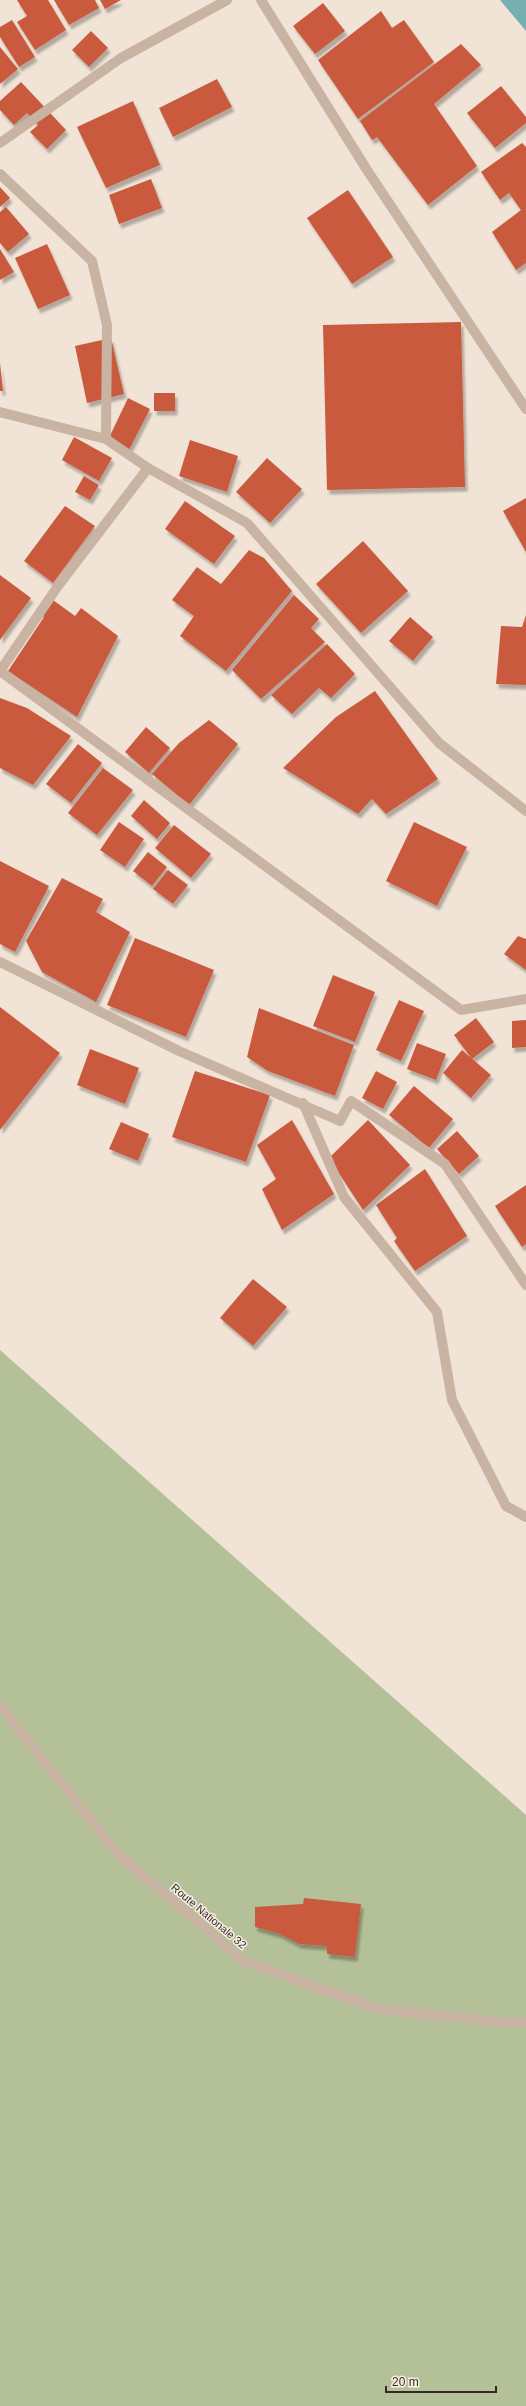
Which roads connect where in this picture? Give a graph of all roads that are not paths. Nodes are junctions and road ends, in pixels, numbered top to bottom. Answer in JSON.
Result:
{"nodes":[{"id":1,"x":227,"y":0,"type":"edge"},
{"id":2,"x":261,"y":0,"type":"edge"},
{"id":3,"x":0,"y":143,"type":"edge"},
{"id":4,"x":0,"y":174,"type":"edge"},
{"id":5,"x":526,"y":409,"type":"edge"},
{"id":6,"x":0,"y":412,"type":"edge"},
{"id":7,"x":106,"y":439,"type":"junction"},
{"id":8,"x":148,"y":468,"type":"junction"},
{"id":9,"x":0,"y":671,"type":"edge"},
{"id":10,"x":526,"y":811,"type":"edge"},
{"id":11,"x":0,"y":962,"type":"edge"},
{"id":12,"x":526,"y":999,"type":"edge"},
{"id":13,"x":303,"y":1103,"type":"junction"},
{"id":14,"x":526,"y":1285,"type":"edge"},
{"id":15,"x":526,"y":1517,"type":"edge"},
{"id":16,"x":0,"y":1706,"type":"edge"},
{"id":17,"x":526,"y":2022,"type":"edge"}],
"edges":[{"from":1,"to":3,"type":"street"},
{"from":2,"to":5,"type":"street"},
{"from":4,"to":7,"type":"street"},
{"from":6,"to":7,"type":"street"},
{"from":7,"to":8,"type":"street"},
{"from":8,"to":9,"type":"street"},
{"from":8,"to":10,"type":"street"},
{"from":9,"to":12,"type":"street"},
{"from":11,"to":13,"type":"street"},
{"from":13,"to":14,"type":"street"},
{"from":13,"to":15,"type":"street"},
{"from":16,"to":17,"type":"street","name":"Route Nationale 32"}]}
